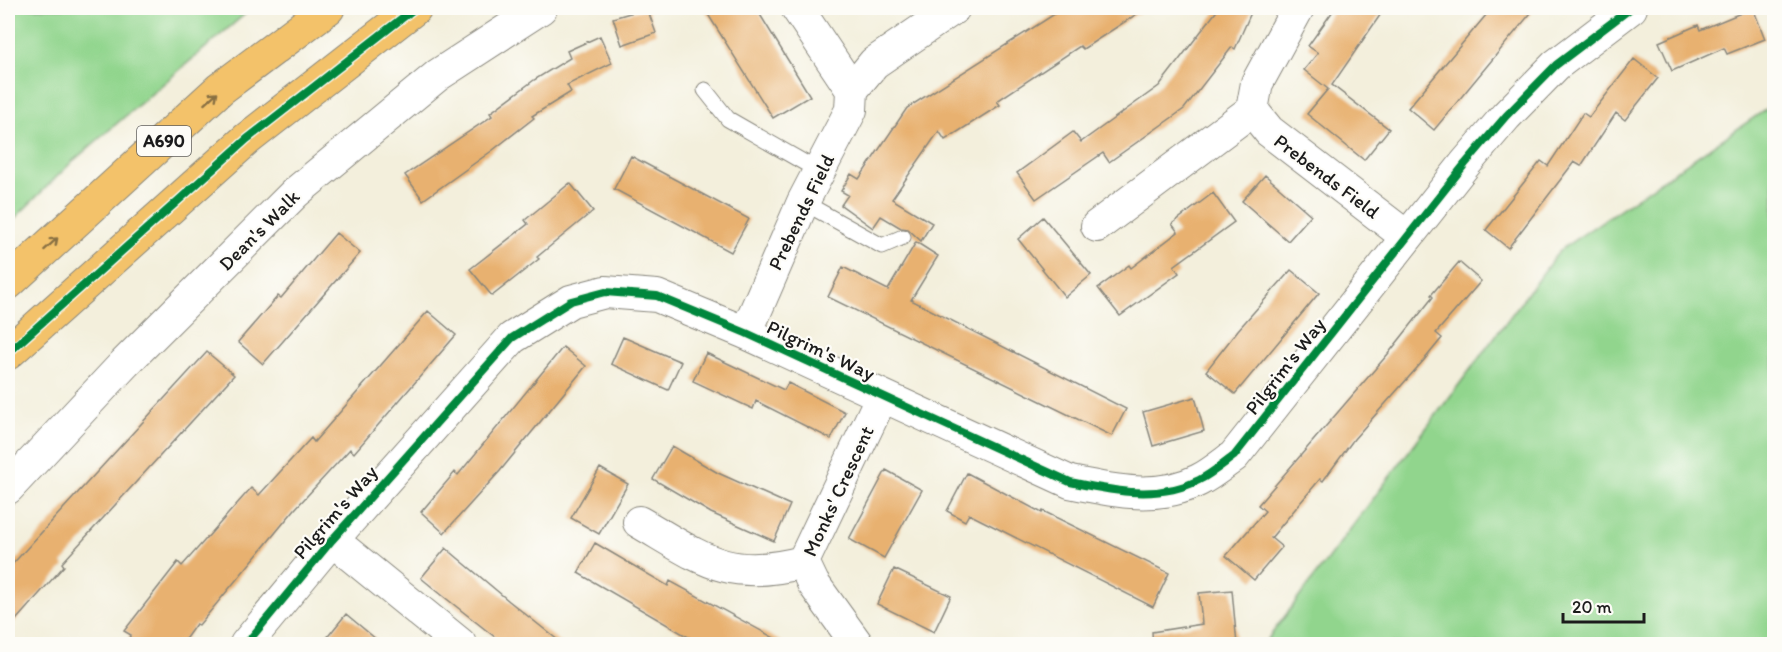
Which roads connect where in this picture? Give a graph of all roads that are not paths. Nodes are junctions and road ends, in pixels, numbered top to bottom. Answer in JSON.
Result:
{"nodes":[{"id":1,"x":328,"y":8,"type":"edge"},
{"id":2,"x":415,"y":8,"type":"edge"},
{"id":3,"x":541,"y":8,"type":"edge"},
{"id":4,"x":797,"y":8,"type":"edge"},
{"id":5,"x":954,"y":8,"type":"edge"},
{"id":6,"x":1298,"y":8,"type":"edge"},
{"id":7,"x":1631,"y":8,"type":"edge"},
{"id":8,"x":705,"y":90,"type":"dead end"},
{"id":9,"x":852,"y":90,"type":"junction"},
{"id":10,"x":1252,"y":110,"type":"junction"},
{"id":11,"x":819,"y":171,"type":"junction"},
{"id":12,"x":802,"y":202,"type":"junction"},
{"id":13,"x":1097,"y":226,"type":"dead end"},
{"id":14,"x":903,"y":237,"type":"dead end"},
{"id":15,"x":1407,"y":237,"type":"junction"},
{"id":16,"x":8,"y":283,"type":"edge"},
{"id":17,"x":746,"y":333,"type":"junction"},
{"id":18,"x":8,"y":353,"type":"edge"},
{"id":19,"x":882,"y":396,"type":"junction"},
{"id":20,"x":8,"y":488,"type":"edge"},
{"id":21,"x":639,"y":522,"type":"dead end"},
{"id":22,"x":332,"y":540,"type":"junction"},
{"id":23,"x":803,"y":562,"type":"junction"},
{"id":24,"x":246,"y":645,"type":"edge"},
{"id":25,"x":460,"y":645,"type":"edge"},
{"id":26,"x":857,"y":645,"type":"edge"}],
"edges":[{"from":16,"to":1,"type":"highway","number":"A690","one_way":true},
{"from":2,"to":18,"type":"highway","number":"A690"},
{"from":3,"to":20,"type":"street","name":"Dean's Walk"},
{"from":4,"to":9,"type":"street"},
{"from":5,"to":9,"type":"street","name":"Prebends Field"},
{"from":6,"to":10,"type":"street"},
{"from":7,"to":15,"type":"street","name":"Pilgrim's Way"},
{"from":8,"to":11,"type":"lane"},
{"from":9,"to":11,"type":"street","name":"Prebends Field"},
{"from":10,"to":13,"type":"street"},
{"from":10,"to":15,"type":"street","name":"Prebends Field"},
{"from":11,"to":12,"type":"street","name":"Prebends Field"},
{"from":12,"to":14,"type":"lane"},
{"from":12,"to":17,"type":"street","name":"Prebends Field"},
{"from":15,"to":19,"type":"street","name":"Pilgrim's Way"},
{"from":17,"to":19,"type":"street","name":"Pilgrim's Way"},
{"from":17,"to":22,"type":"street","name":"Pilgrim's Way"},
{"from":19,"to":23,"type":"street","name":"Monks' Crescent"},
{"from":21,"to":23,"type":"street"},
{"from":22,"to":24,"type":"street","name":"Pilgrim's Way"},
{"from":22,"to":25,"type":"street"},
{"from":23,"to":26,"type":"street","name":"Monks' Crescent"}]}
